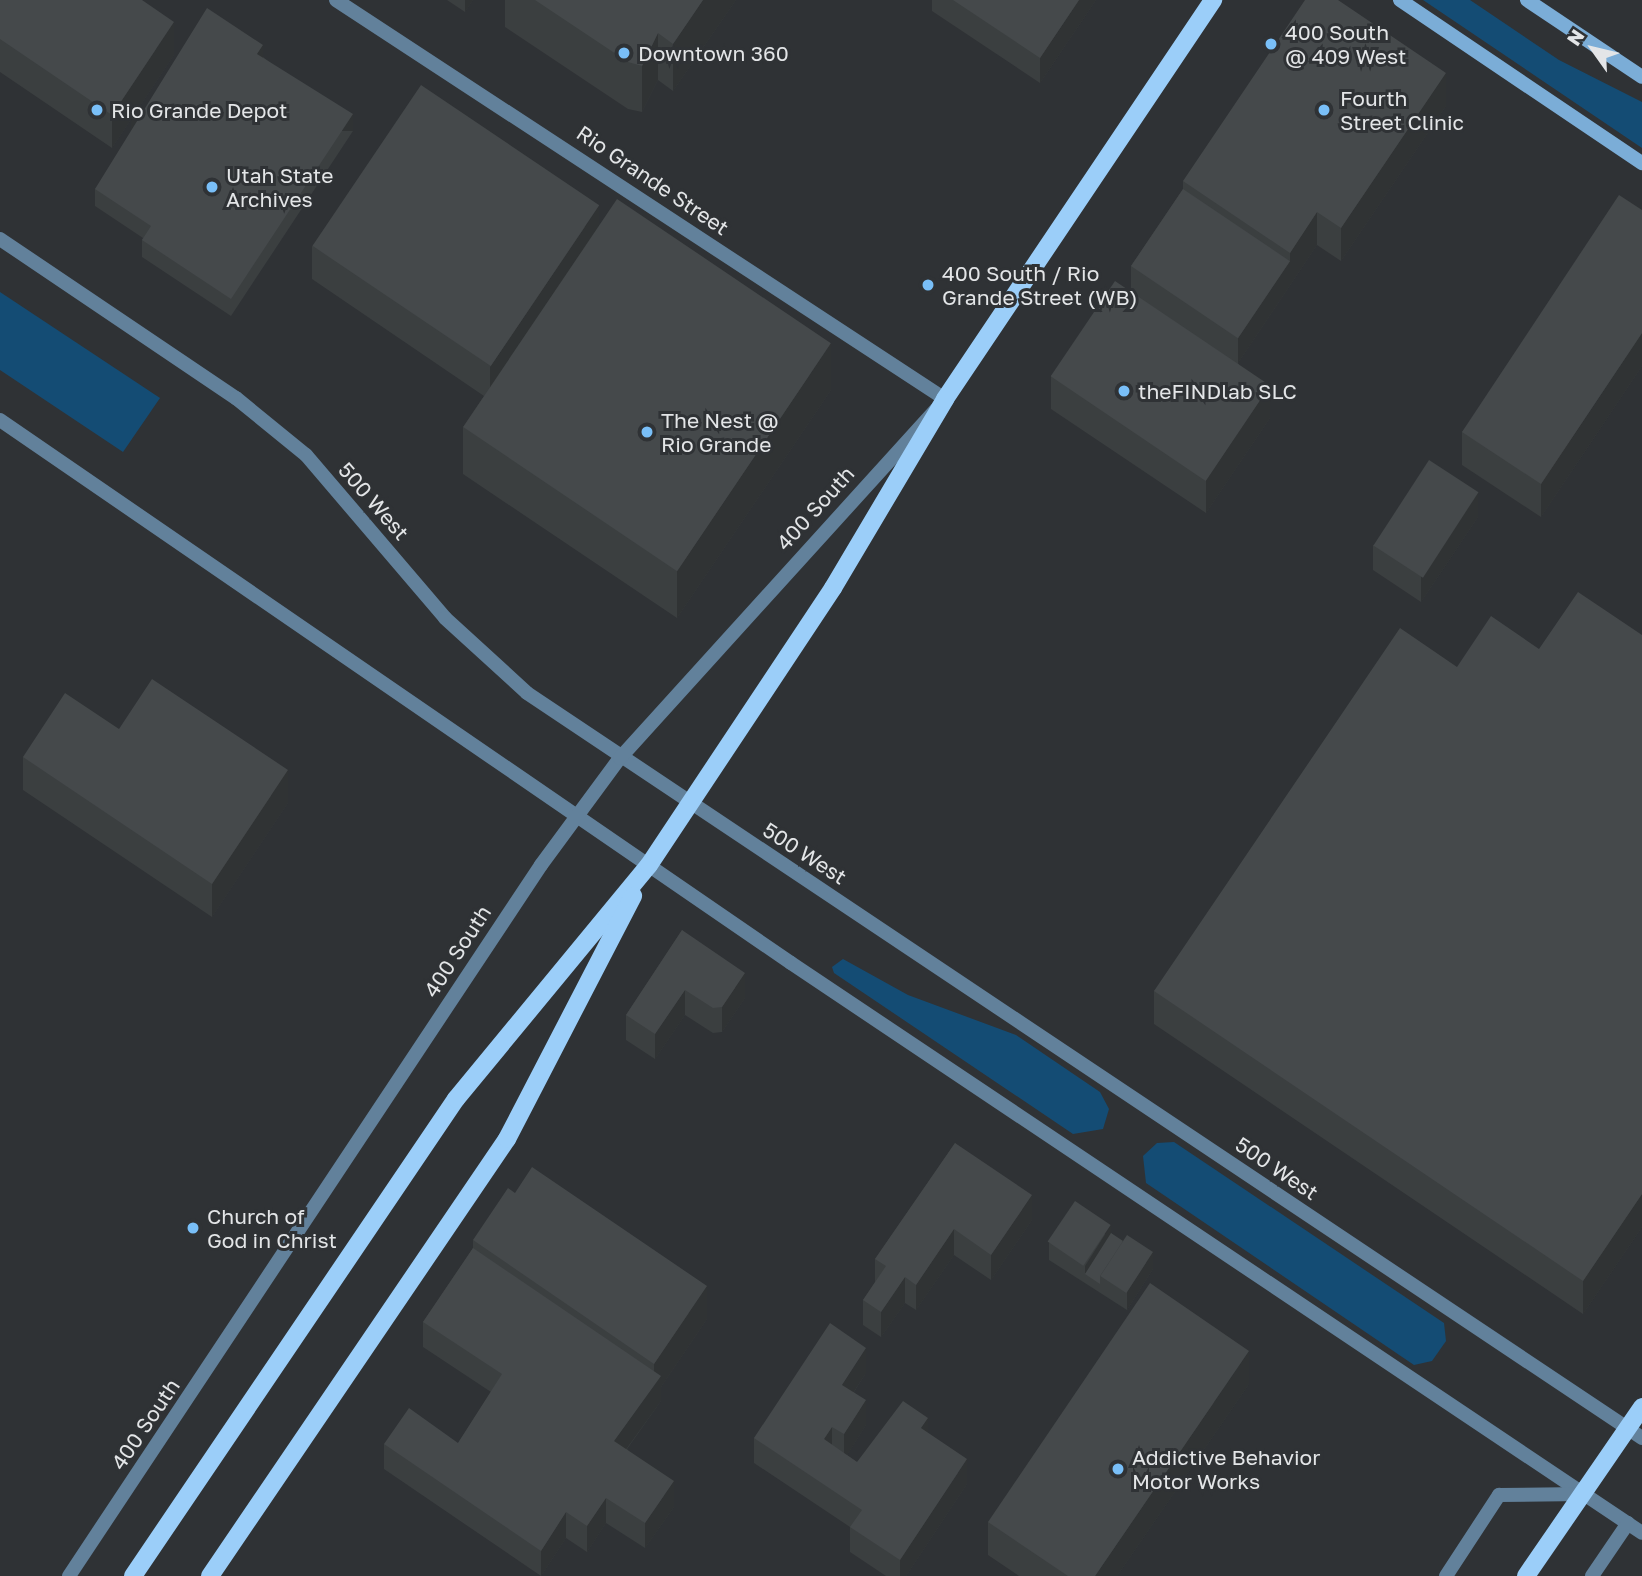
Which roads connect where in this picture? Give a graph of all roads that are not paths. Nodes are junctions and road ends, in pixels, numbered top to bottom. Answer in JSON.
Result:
{"nodes":[{"id":1,"x":336,"y":0,"type":"edge"},
{"id":2,"x":1213,"y":0,"type":"edge"},
{"id":3,"x":1400,"y":0,"type":"edge"},
{"id":4,"x":1527,"y":0,"type":"edge"},
{"id":5,"x":1642,"y":77,"type":"edge"},
{"id":6,"x":1642,"y":163,"type":"edge"},
{"id":7,"x":0,"y":239,"type":"edge"},
{"id":8,"x":945,"y":399,"type":"junction"},
{"id":9,"x":0,"y":419,"type":"edge"},
{"id":10,"x":620,"y":758,"type":"junction"},
{"id":11,"x":690,"y":804,"type":"junction"},
{"id":12,"x":578,"y":817,"type":"junction"},
{"id":13,"x":649,"y":865,"type":"junction"},
{"id":14,"x":1642,"y":1407,"type":"edge"},
{"id":15,"x":1635,"y":1433,"type":"edge"},
{"id":16,"x":1583,"y":1494,"type":"junction"},
{"id":17,"x":1628,"y":1523,"type":"junction"},
{"id":18,"x":1642,"y":1533,"type":"edge"},
{"id":19,"x":69,"y":1576,"type":"edge"},
{"id":20,"x":133,"y":1576,"type":"edge"},
{"id":21,"x":210,"y":1576,"type":"edge"},
{"id":22,"x":1446,"y":1576,"type":"edge"},
{"id":23,"x":1526,"y":1576,"type":"edge"},
{"id":24,"x":1592,"y":1576,"type":"edge"}],
"edges":[{"from":1,"to":8,"type":"street","name":"Rio Grande Street"},
{"from":2,"to":8,"type":"main road","name":"400 South"},
{"from":3,"to":6,"type":"street"},
{"from":4,"to":5,"type":"street"},
{"from":7,"to":10,"type":"street","name":"500 West"},
{"from":8,"to":10,"type":"street","name":"400 South"},
{"from":8,"to":11,"type":"main road","name":"400 South"},
{"from":9,"to":12,"type":"street"},
{"from":10,"to":11,"type":"street","name":"500 West"},
{"from":10,"to":12,"type":"street","name":"400 South"},
{"from":11,"to":13,"type":"main road","name":"400 South"},
{"from":11,"to":15,"type":"street","name":"500 West"},
{"from":12,"to":13,"type":"street"},
{"from":12,"to":19,"type":"street","name":"400 South"},
{"from":13,"to":16,"type":"street"},
{"from":13,"to":20,"type":"main road","name":"400 South"},
{"from":13,"to":21,"type":"main road","name":"400 South"},
{"from":14,"to":15,"type":"main road"},
{"from":15,"to":16,"type":"main road"},
{"from":16,"to":17,"type":"street"},
{"from":16,"to":22,"type":"street"},
{"from":16,"to":23,"type":"main road"},
{"from":17,"to":18,"type":"street"},
{"from":17,"to":24,"type":"street"}]}
